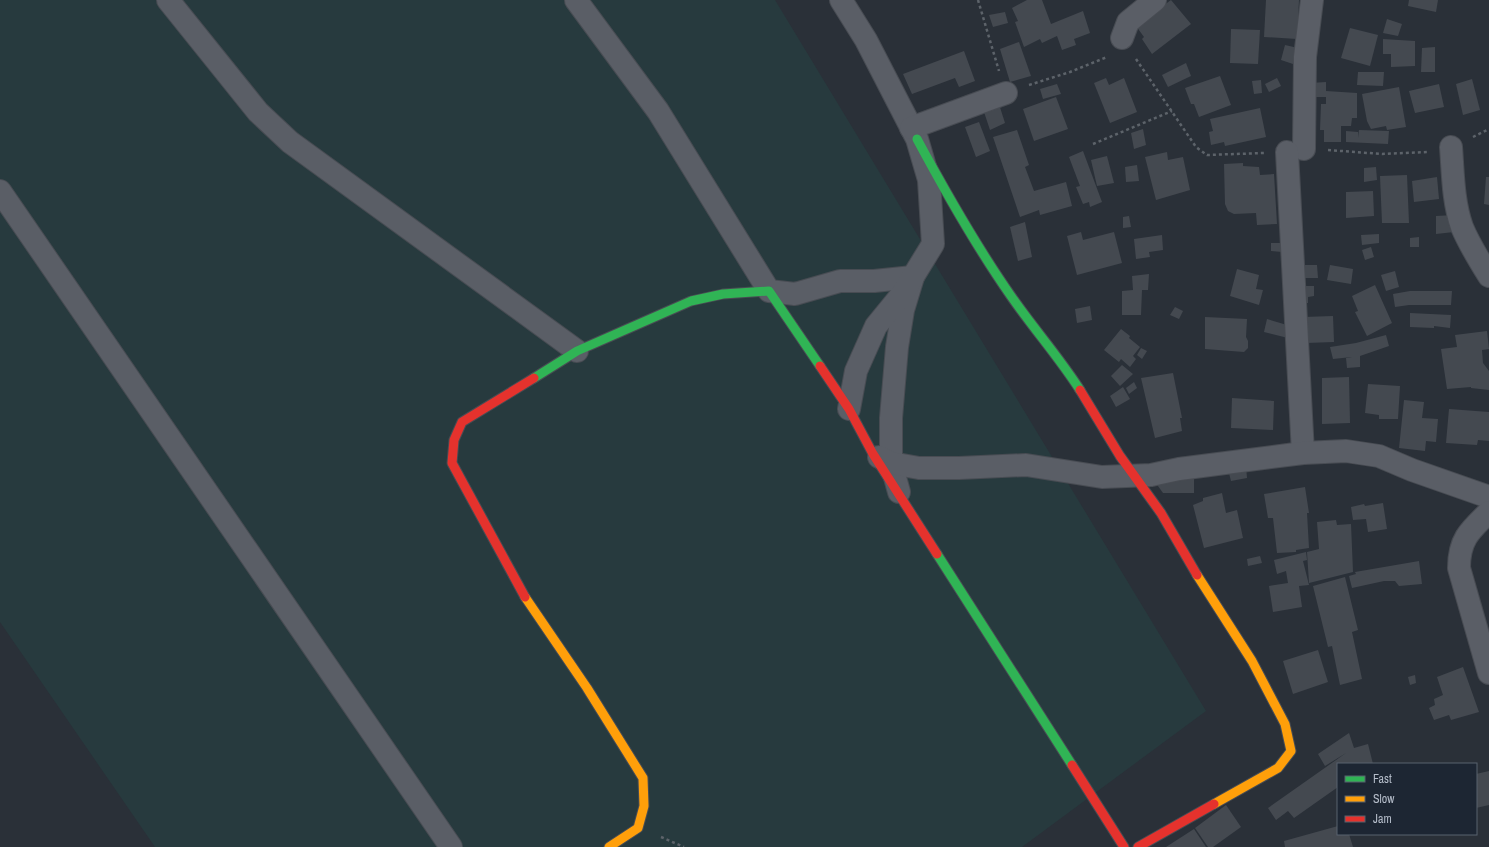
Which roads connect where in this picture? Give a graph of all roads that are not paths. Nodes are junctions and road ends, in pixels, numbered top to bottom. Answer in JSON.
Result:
{"nodes":[{"id":1,"x":168,"y":0,"type":"edge"},
{"id":2,"x":576,"y":0,"type":"edge"},
{"id":3,"x":841,"y":0,"type":"edge"},
{"id":4,"x":1155,"y":0,"type":"edge"},
{"id":5,"x":1312,"y":0,"type":"edge"},
{"id":6,"x":1122,"y":38,"type":"road end"},
{"id":7,"x":1006,"y":93,"type":"road end"},
{"id":8,"x":914,"y":134,"type":"junction"},
{"id":9,"x":1451,"y":147,"type":"road end"},
{"id":10,"x":0,"y":191,"type":"edge"},
{"id":11,"x":1489,"y":276,"type":"edge"},
{"id":12,"x":913,"y":277,"type":"junction"},
{"id":13,"x":768,"y":291,"type":"junction"},
{"id":14,"x":577,"y":350,"type":"junction"},
{"id":15,"x":850,"y":408,"type":"junction"},
{"id":16,"x":1303,"y":453,"type":"junction"},
{"id":17,"x":882,"y":458,"type":"junction"},
{"id":18,"x":1133,"y":476,"type":"junction"},
{"id":19,"x":900,"y":497,"type":"joint"},
{"id":20,"x":1489,"y":497,"type":"edge"},
{"id":21,"x":1489,"y":512,"type":"edge"},
{"id":22,"x":1489,"y":673,"type":"edge"},
{"id":23,"x":451,"y":847,"type":"edge"},
{"id":24,"x":609,"y":847,"type":"edge"},
{"id":25,"x":1124,"y":847,"type":"edge"},
{"id":26,"x":1138,"y":847,"type":"edge"}],
"edges":[{"from":1,"to":14,"type":"street"},
{"from":2,"to":13,"type":"street"},
{"from":3,"to":8,"type":"street"},
{"from":4,"to":6,"type":"street"},
{"from":5,"to":16,"type":"street"},
{"from":7,"to":8,"type":"street"},
{"from":8,"to":12,"type":"street"},
{"from":8,"to":18,"type":"street"},
{"from":9,"to":11,"type":"street"},
{"from":10,"to":23,"type":"street"},
{"from":12,"to":13,"type":"street"},
{"from":12,"to":15,"type":"street"},
{"from":12,"to":17,"type":"street"},
{"from":13,"to":14,"type":"street"},
{"from":13,"to":15,"type":"street"},
{"from":14,"to":24,"type":"street"},
{"from":15,"to":17,"type":"street"},
{"from":16,"to":18,"type":"street"},
{"from":16,"to":20,"type":"street"},
{"from":17,"to":18,"type":"street"},
{"from":17,"to":19,"type":"street"},
{"from":18,"to":26,"type":"street"},
{"from":19,"to":25,"type":"street"},
{"from":21,"to":22,"type":"street"}]}
